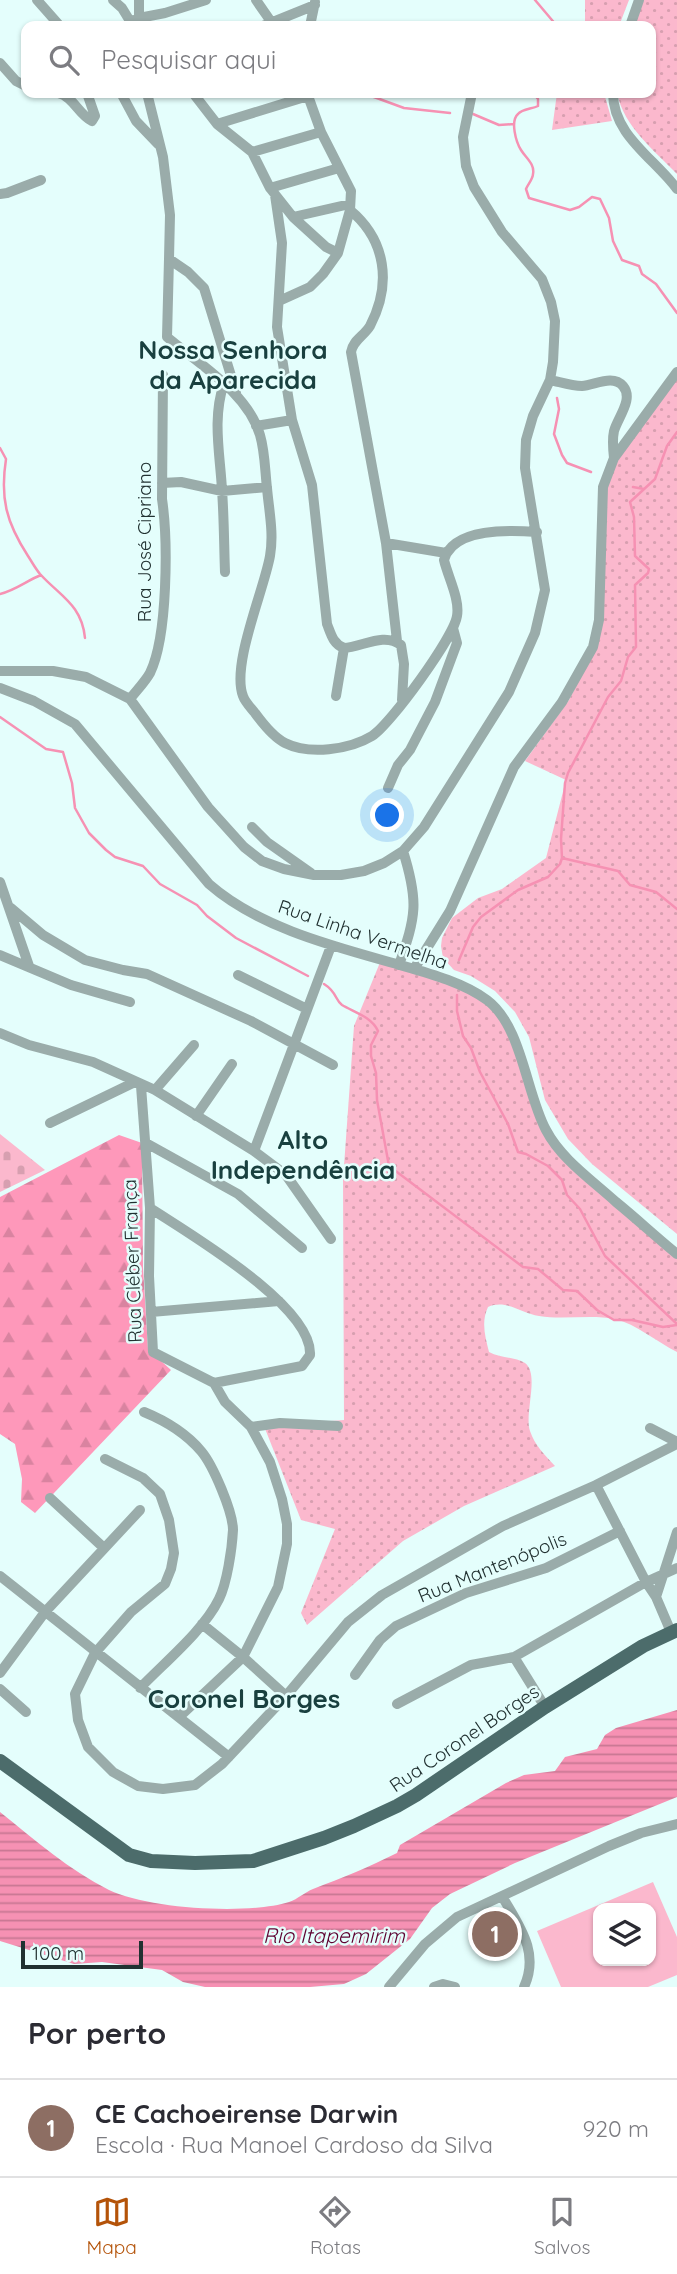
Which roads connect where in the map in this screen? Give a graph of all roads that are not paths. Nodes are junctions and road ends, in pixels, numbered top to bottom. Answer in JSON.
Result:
{"nodes":[{"id":1,"x":37,"y":0,"type":"edge"},
{"id":2,"x":139,"y":0,"type":"edge"},
{"id":3,"x":206,"y":0,"type":"edge"},
{"id":4,"x":256,"y":0,"type":"edge"},
{"id":5,"x":639,"y":0,"type":"edge"},
{"id":6,"x":119,"y":3,"type":"edge"},
{"id":7,"x":315,"y":3,"type":"edge"},
{"id":8,"x":54,"y":21,"type":"edge"},
{"id":9,"x":133,"y":21,"type":"edge"},
{"id":10,"x":134,"y":21,"type":"edge"},
{"id":11,"x":138,"y":21,"type":"edge"},
{"id":12,"x":272,"y":21,"type":"edge"},
{"id":13,"x":280,"y":21,"type":"edge"},
{"id":14,"x":311,"y":21,"type":"edge"},
{"id":15,"x":632,"y":21,"type":"edge"},
{"id":16,"x":0,"y":64,"type":"edge"},
{"id":17,"x":21,"y":84,"type":"edge"},
{"id":18,"x":68,"y":98,"type":"edge"},
{"id":19,"x":89,"y":98,"type":"edge"},
{"id":20,"x":124,"y":98,"type":"edge"},
{"id":21,"x":148,"y":98,"type":"edge"},
{"id":22,"x":197,"y":98,"type":"edge"},
{"id":23,"x":296,"y":98,"type":"edge"},
{"id":24,"x":309,"y":98,"type":"edge"},
{"id":25,"x":471,"y":98,"type":"edge"},
{"id":26,"x":614,"y":98,"type":"edge"},
{"id":27,"x":217,"y":124,"type":"junction"},
{"id":28,"x":321,"y":132,"type":"junction"},
{"id":29,"x":158,"y":144,"type":"junction"},
{"id":30,"x":251,"y":152,"type":"junction"},
{"id":31,"x":339,"y":167,"type":"junction"},
{"id":32,"x":41,"y":180,"type":"dead end"},
{"id":33,"x":677,"y":189,"type":"edge"},
{"id":34,"x":273,"y":191,"type":"junction"},
{"id":35,"x":0,"y":194,"type":"edge"},
{"id":36,"x":350,"y":207,"type":"junction"},
{"id":37,"x":293,"y":218,"type":"junction"},
{"id":38,"x":338,"y":253,"type":"junction"},
{"id":39,"x":169,"y":259,"type":"junction"},
{"id":40,"x":279,"y":301,"type":"junction"},
{"id":41,"x":677,"y":372,"type":"edge"},
{"id":42,"x":163,"y":375,"type":"dead end"},
{"id":43,"x":550,"y":380,"type":"junction"},
{"id":44,"x":225,"y":383,"type":"junction"},
{"id":45,"x":238,"y":398,"type":"junction"},
{"id":46,"x":292,"y":420,"type":"junction"},
{"id":47,"x":256,"y":426,"type":"junction"},
{"id":48,"x":614,"y":458,"type":"junction"},
{"id":49,"x":162,"y":483,"type":"junction"},
{"id":50,"x":267,"y":487,"type":"junction"},
{"id":51,"x":222,"y":491,"type":"junction"},
{"id":52,"x":537,"y":532,"type":"junction"},
{"id":53,"x":386,"y":543,"type":"junction"},
{"id":54,"x":446,"y":552,"type":"junction"},
{"id":55,"x":225,"y":572,"type":"dead end"},
{"id":56,"x":453,"y":628,"type":"junction"},
{"id":57,"x":397,"y":641,"type":"junction"},
{"id":58,"x":344,"y":648,"type":"junction"},
{"id":59,"x":0,"y":671,"type":"edge"},
{"id":60,"x":0,"y":688,"type":"edge"},
{"id":61,"x":336,"y":696,"type":"dead end"},
{"id":62,"x":130,"y":699,"type":"junction"},
{"id":63,"x":402,"y":702,"type":"junction"},
{"id":64,"x":388,"y":788,"type":"dead end"},
{"id":65,"x":252,"y":827,"type":"dead end"},
{"id":66,"x":403,"y":851,"type":"junction"},
{"id":67,"x":314,"y":875,"type":"junction"},
{"id":68,"x":0,"y":881,"type":"edge"},
{"id":69,"x":11,"y":908,"type":"junction"},
{"id":70,"x":331,"y":946,"type":"junction"},
{"id":71,"x":0,"y":955,"type":"edge"},
{"id":72,"x":399,"y":965,"type":"junction"},
{"id":73,"x":29,"y":967,"type":"junction"},
{"id":74,"x":414,"y":969,"type":"junction"},
{"id":75,"x":238,"y":975,"type":"dead end"},
{"id":76,"x":130,"y":1002,"type":"dead end"},
{"id":77,"x":307,"y":1009,"type":"junction"},
{"id":78,"x":0,"y":1033,"type":"edge"},
{"id":79,"x":194,"y":1045,"type":"dead end"},
{"id":80,"x":294,"y":1045,"type":"junction"},
{"id":81,"x":232,"y":1064,"type":"dead end"},
{"id":82,"x":333,"y":1065,"type":"dead end"},
{"id":83,"x":138,"y":1084,"type":"junction"},
{"id":84,"x":155,"y":1090,"type":"junction"},
{"id":85,"x":196,"y":1116,"type":"junction"},
{"id":86,"x":50,"y":1123,"type":"dead end"},
{"id":87,"x":146,"y":1143,"type":"junction"},
{"id":88,"x":254,"y":1151,"type":"junction"},
{"id":89,"x":150,"y":1208,"type":"junction"},
{"id":90,"x":331,"y":1239,"type":"dead end"},
{"id":91,"x":302,"y":1248,"type":"dead end"},
{"id":92,"x":675,"y":1252,"type":"edge"},
{"id":93,"x":279,"y":1301,"type":"junction"},
{"id":94,"x":151,"y":1312,"type":"junction"},
{"id":95,"x":214,"y":1383,"type":"junction"},
{"id":96,"x":144,"y":1412,"type":"dead end"},
{"id":97,"x":338,"y":1426,"type":"dead end"},
{"id":98,"x":251,"y":1427,"type":"junction"},
{"id":99,"x":650,"y":1428,"type":"dead end"},
{"id":100,"x":677,"y":1443,"type":"edge"},
{"id":101,"x":106,"y":1459,"type":"dead end"},
{"id":102,"x":596,"y":1485,"type":"junction"},
{"id":103,"x":50,"y":1498,"type":"dead end"},
{"id":104,"x":140,"y":1510,"type":"dead end"},
{"id":105,"x":620,"y":1531,"type":"junction"},
{"id":106,"x":677,"y":1532,"type":"edge"},
{"id":107,"x":104,"y":1548,"type":"junction"},
{"id":108,"x":677,"y":1568,"type":"edge"},
{"id":109,"x":665,"y":1574,"type":"junction"},
{"id":110,"x":0,"y":1576,"type":"edge"},
{"id":111,"x":646,"y":1582,"type":"junction"},
{"id":112,"x":656,"y":1597,"type":"junction"},
{"id":113,"x":45,"y":1612,"type":"junction"},
{"id":114,"x":202,"y":1624,"type":"junction"},
{"id":115,"x":674,"y":1631,"type":"edge"},
{"id":116,"x":95,"y":1653,"type":"junction"},
{"id":117,"x":243,"y":1657,"type":"junction"},
{"id":118,"x":514,"y":1657,"type":"junction"},
{"id":119,"x":0,"y":1673,"type":"edge"},
{"id":120,"x":355,"y":1675,"type":"dead end"},
{"id":121,"x":140,"y":1688,"type":"junction"},
{"id":122,"x":0,"y":1689,"type":"edge"},
{"id":123,"x":286,"y":1696,"type":"junction"},
{"id":124,"x":397,"y":1704,"type":"dead end"},
{"id":125,"x":545,"y":1707,"type":"junction"},
{"id":126,"x":26,"y":1712,"type":"dead end"},
{"id":127,"x":178,"y":1717,"type":"junction"},
{"id":128,"x":229,"y":1757,"type":"junction"},
{"id":129,"x":0,"y":1761,"type":"edge"},
{"id":130,"x":677,"y":1824,"type":"edge"},
{"id":131,"x":502,"y":1896,"type":"junction"},
{"id":132,"x":389,"y":1987,"type":"edge"},
{"id":133,"x":434,"y":1987,"type":"edge"},
{"id":134,"x":455,"y":1987,"type":"edge"},
{"id":135,"x":524,"y":1987,"type":"edge"}],
"edges":[{"from":1,"to":8,"type":"street"},
{"from":2,"to":10,"type":"street"},
{"from":3,"to":11,"type":"street"},
{"from":4,"to":12,"type":"street"},
{"from":5,"to":15,"type":"street"},
{"from":6,"to":9,"type":"street"},
{"from":7,"to":13,"type":"street"},
{"from":7,"to":14,"type":"street"},
{"from":16,"to":17,"type":"street"},
{"from":18,"to":19,"type":"street"},
{"from":20,"to":29,"type":"street"},
{"from":21,"to":29,"type":"street"},
{"from":22,"to":27,"type":"street"},
{"from":23,"to":27,"type":"street"},
{"from":24,"to":28,"type":"street"},
{"from":25,"to":43,"type":"street"},
{"from":26,"to":33,"type":"street"},
{"from":27,"to":30,"type":"street"},
{"from":28,"to":30,"type":"street"},
{"from":28,"to":31,"type":"street"},
{"from":29,"to":39,"type":"street"},
{"from":30,"to":34,"type":"street"},
{"from":31,"to":34,"type":"street"},
{"from":31,"to":36,"type":"street"},
{"from":32,"to":35,"type":"street"},
{"from":34,"to":37,"type":"street"},
{"from":34,"to":40,"type":"street"},
{"from":36,"to":37,"type":"street"},
{"from":36,"to":38,"type":"street"},
{"from":36,"to":53,"type":"street"},
{"from":37,"to":38,"type":"street"},
{"from":38,"to":40,"type":"street"},
{"from":39,"to":44,"type":"street"},
{"from":39,"to":45,"type":"street"},
{"from":40,"to":46,"type":"street"},
{"from":41,"to":48,"type":"street"},
{"from":42,"to":49,"type":"street","name":"Rua José Cipriano"},
{"from":43,"to":48,"type":"street"},
{"from":43,"to":52,"type":"street"},
{"from":44,"to":45,"type":"street"},
{"from":44,"to":51,"type":"street"},
{"from":45,"to":47,"type":"street"},
{"from":46,"to":47,"type":"street"},
{"from":46,"to":58,"type":"street"},
{"from":47,"to":50,"type":"street"},
{"from":48,"to":74,"type":"street"},
{"from":49,"to":51,"type":"street"},
{"from":49,"to":62,"type":"street","name":"Rua José Cipriano"},
{"from":50,"to":51,"type":"street"},
{"from":50,"to":63,"type":"street"},
{"from":51,"to":55,"type":"street"},
{"from":52,"to":54,"type":"street"},
{"from":52,"to":66,"type":"street"},
{"from":53,"to":54,"type":"street"},
{"from":53,"to":57,"type":"street"},
{"from":54,"to":56,"type":"street"},
{"from":56,"to":63,"type":"street"},
{"from":56,"to":64,"type":"street"},
{"from":57,"to":58,"type":"street"},
{"from":57,"to":63,"type":"street"},
{"from":58,"to":61,"type":"street"},
{"from":59,"to":62,"type":"street"},
{"from":60,"to":70,"type":"street","name":"Rua Linha Vermelha"},
{"from":62,"to":67,"type":"street"},
{"from":65,"to":67,"type":"street"},
{"from":66,"to":67,"type":"street"},
{"from":66,"to":72,"type":"street"},
{"from":68,"to":69,"type":"street"},
{"from":69,"to":73,"type":"street"},
{"from":69,"to":80,"type":"street"},
{"from":70,"to":72,"type":"street","name":"Rua Linha Vermelha"},
{"from":70,"to":77,"type":"street"},
{"from":71,"to":73,"type":"street"},
{"from":72,"to":74,"type":"street","name":"Rua Linha Vermelha"},
{"from":73,"to":76,"type":"street"},
{"from":74,"to":92,"type":"street","name":"Rua Linha Vermelha"},
{"from":75,"to":77,"type":"street"},
{"from":77,"to":80,"type":"street"},
{"from":78,"to":83,"type":"street"},
{"from":79,"to":84,"type":"street"},
{"from":80,"to":82,"type":"street"},
{"from":80,"to":88,"type":"street"},
{"from":81,"to":85,"type":"street"},
{"from":83,"to":84,"type":"street"},
{"from":83,"to":86,"type":"street"},
{"from":83,"to":87,"type":"street","name":"Rua Cléber França"},
{"from":84,"to":85,"type":"street"},
{"from":85,"to":88,"type":"street"},
{"from":87,"to":89,"type":"street","name":"Rua Cléber França"},
{"from":87,"to":91,"type":"street"},
{"from":88,"to":90,"type":"street"},
{"from":89,"to":93,"type":"street"},
{"from":89,"to":94,"type":"street","name":"Rua Cléber França"},
{"from":93,"to":94,"type":"street"},
{"from":93,"to":95,"type":"street"},
{"from":94,"to":95,"type":"street","name":"Rua Cléber França"},
{"from":95,"to":98,"type":"street","name":"Rua Cléber França"},
{"from":96,"to":114,"type":"street"},
{"from":97,"to":98,"type":"street"},
{"from":98,"to":117,"type":"street","name":"Rua Cléber França"},
{"from":99,"to":100,"type":"street"},
{"from":100,"to":102,"type":"street"},
{"from":101,"to":116,"type":"street"},
{"from":102,"to":105,"type":"street"},
{"from":102,"to":123,"type":"street"},
{"from":103,"to":107,"type":"street"},
{"from":104,"to":107,"type":"street"},
{"from":105,"to":111,"type":"street"},
{"from":105,"to":120,"type":"street","name":"Rua Mantenópolis"},
{"from":106,"to":109,"type":"street"},
{"from":107,"to":113,"type":"street"},
{"from":108,"to":109,"type":"street"},
{"from":109,"to":111,"type":"street"},
{"from":109,"to":112,"type":"street"},
{"from":110,"to":113,"type":"street"},
{"from":111,"to":112,"type":"street"},
{"from":111,"to":118,"type":"street"},
{"from":112,"to":115,"type":"street"},
{"from":113,"to":116,"type":"street"},
{"from":113,"to":119,"type":"street"},
{"from":114,"to":117,"type":"street"},
{"from":114,"to":121,"type":"street"},
{"from":115,"to":125,"type":"main road","name":"Rua Coronel Borges"},
{"from":116,"to":121,"type":"street"},
{"from":116,"to":128,"type":"street"},
{"from":117,"to":123,"type":"street"},
{"from":117,"to":127,"type":"street","name":"Rua Cléber França"},
{"from":118,"to":124,"type":"street"},
{"from":118,"to":125,"type":"street"},
{"from":121,"to":127,"type":"street"},
{"from":122,"to":126,"type":"street"},
{"from":123,"to":128,"type":"street"},
{"from":125,"to":129,"type":"main road","name":"Rua Coronel Borges"},
{"from":127,"to":128,"type":"street"},
{"from":130,"to":131,"type":"street"},
{"from":131,"to":132,"type":"street"},
{"from":131,"to":135,"type":"street"},
{"from":133,"to":134,"type":"street"}]}
